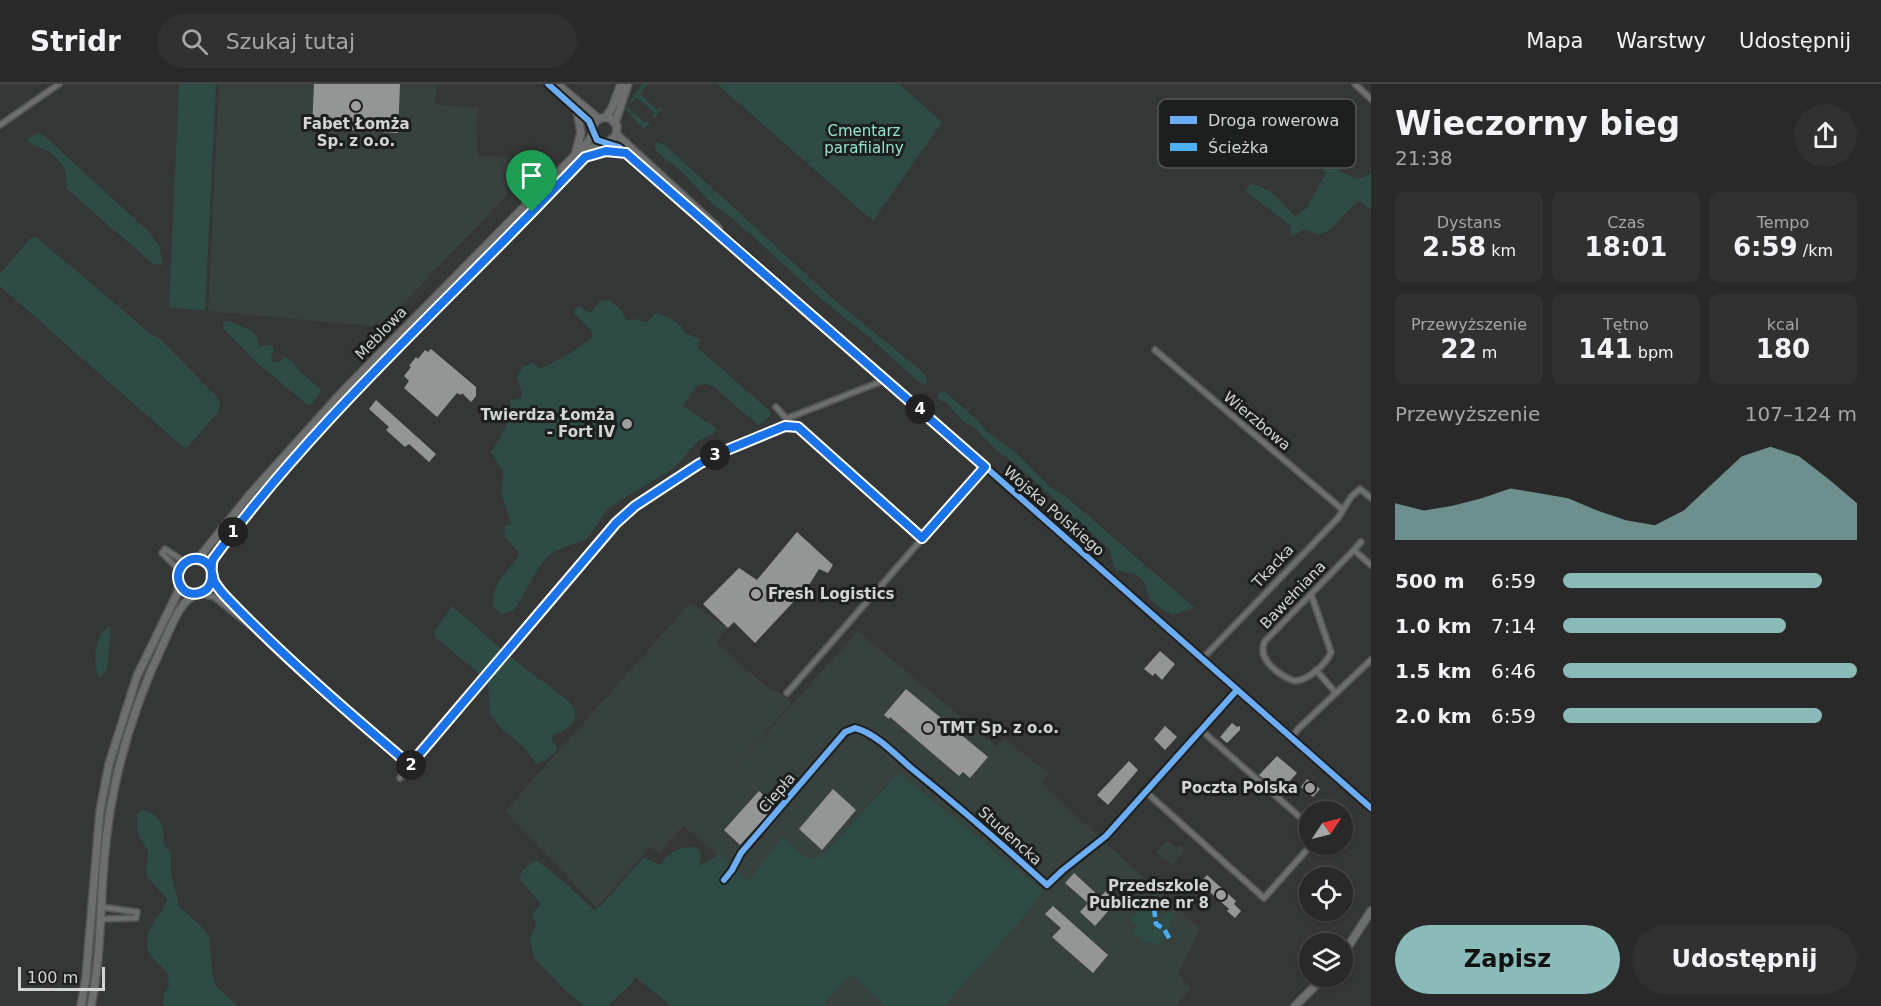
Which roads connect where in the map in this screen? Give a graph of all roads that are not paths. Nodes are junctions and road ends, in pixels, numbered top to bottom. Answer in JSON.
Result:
{"nodes":[{"id":1,"x":59,"y":84,"type":"edge"},
{"id":2,"x":548,"y":84,"type":"edge"},
{"id":3,"x":557,"y":84,"type":"edge"},
{"id":4,"x":621,"y":84,"type":"edge"},
{"id":5,"x":628,"y":84,"type":"edge"},
{"id":6,"x":1355,"y":84,"type":"edge"},
{"id":7,"x":1371,"y":99,"type":"edge"},
{"id":8,"x":577,"y":110,"type":"junction"},
{"id":9,"x":602,"y":118,"type":"junction"},
{"id":10,"x":615,"y":123,"type":"junction"},
{"id":11,"x":0,"y":125,"type":"edge"},
{"id":12,"x":593,"y":130,"type":"junction"},
{"id":13,"x":617,"y":135,"type":"junction"},
{"id":14,"x":605,"y":142,"type":"junction"},
{"id":15,"x":626,"y":153,"type":"junction"},
{"id":16,"x":574,"y":154,"type":"junction"},
{"id":17,"x":585,"y":157,"type":"junction"},
{"id":18,"x":730,"y":241,"type":"junction"},
{"id":19,"x":1155,"y":350,"type":"dead end"},
{"id":20,"x":885,"y":378,"type":"junction"},
{"id":21,"x":777,"y":407,"type":"dead end"},
{"id":22,"x":788,"y":418,"type":"junction"},
{"id":23,"x":793,"y":426,"type":"junction"},
{"id":24,"x":985,"y":467,"type":"junction"},
{"id":25,"x":1371,"y":498,"type":"edge"},
{"id":26,"x":1343,"y":510,"type":"junction"},
{"id":27,"x":922,"y":538,"type":"junction"},
{"id":28,"x":1360,"y":542,"type":"dead end"},
{"id":29,"x":1354,"y":550,"type":"junction"},
{"id":30,"x":198,"y":559,"type":"junction"},
{"id":31,"x":185,"y":562,"type":"junction"},
{"id":32,"x":1371,"y":565,"type":"edge"},
{"id":33,"x":179,"y":570,"type":"junction"},
{"id":34,"x":212,"y":574,"type":"junction"},
{"id":35,"x":179,"y":583,"type":"junction"},
{"id":36,"x":198,"y":594,"type":"junction"},
{"id":37,"x":1311,"y":594,"type":"junction"},
{"id":38,"x":272,"y":643,"type":"junction"},
{"id":39,"x":1202,"y":659,"type":"junction"},
{"id":40,"x":1371,"y":660,"type":"edge"},
{"id":41,"x":1316,"y":670,"type":"junction"},
{"id":42,"x":1237,"y":690,"type":"junction"},
{"id":43,"x":787,"y":693,"type":"dead end"},
{"id":44,"x":1336,"y":693,"type":"junction"},
{"id":45,"x":855,"y":728,"type":"joint"},
{"id":46,"x":1202,"y":730,"type":"junction"},
{"id":47,"x":1293,"y":738,"type":"junction"},
{"id":48,"x":410,"y":765,"type":"junction"},
{"id":49,"x":400,"y":778,"type":"dead end"},
{"id":50,"x":1146,"y":792,"type":"junction"},
{"id":51,"x":1371,"y":808,"type":"edge"},
{"id":52,"x":1299,"y":816,"type":"edge"},
{"id":53,"x":1302,"y":855,"type":"edge"},
{"id":54,"x":724,"y":880,"type":"dead end"},
{"id":55,"x":101,"y":907,"type":"junction"},
{"id":56,"x":1371,"y":911,"type":"edge"},
{"id":57,"x":91,"y":912,"type":"junction"},
{"id":58,"x":101,"y":919,"type":"junction"},
{"id":59,"x":1353,"y":939,"type":"edge"},
{"id":60,"x":1314,"y":987,"type":"edge"},
{"id":61,"x":81,"y":1006,"type":"edge"},
{"id":62,"x":91,"y":1006,"type":"edge"},
{"id":63,"x":1295,"y":1006,"type":"edge"}],
"edges":[{"from":1,"to":11,"type":"street"},
{"from":2,"to":8,"type":"main road"},
{"from":3,"to":9,"type":"main road"},
{"from":4,"to":9,"type":"main road","name":"Meblowa"},
{"from":5,"to":10,"type":"main road"},
{"from":6,"to":7,"type":"street"},
{"from":8,"to":12,"type":"main road"},
{"from":8,"to":16,"type":"main road"},
{"from":9,"to":10,"type":"main road"},
{"from":9,"to":12,"type":"main road","name":"Meblowa"},
{"from":10,"to":13,"type":"main road"},
{"from":12,"to":14,"type":"main road","name":"Wojska Polskiego"},
{"from":12,"to":16,"type":"main road","name":"Meblowa"},
{"from":13,"to":14,"type":"main road","name":"Meblowa"},
{"from":13,"to":18,"type":"main road","name":"Wojska Polskiego"},
{"from":14,"to":15,"type":"main road","name":"Wojska Polskiego"},
{"from":14,"to":17,"type":"main road","name":"Meblowa"},
{"from":15,"to":17,"type":"main road"},
{"from":15,"to":18,"type":"main road","name":"Wojska Polskiego"},
{"from":16,"to":30,"type":"main road","name":"Meblowa"},
{"from":17,"to":34,"type":"main road","name":"Meblowa"},
{"from":18,"to":20,"type":"main road","name":"Wojska Polskiego"},
{"from":19,"to":26,"type":"street","name":"Wierzbowa"},
{"from":20,"to":22,"type":"street"},
{"from":20,"to":24,"type":"main road","name":"Wojska Polskiego"},
{"from":21,"to":22,"type":"street"},
{"from":22,"to":23,"type":"street"},
{"from":23,"to":27,"type":"street"},
{"from":23,"to":48,"type":"street"},
{"from":24,"to":27,"type":"street"},
{"from":24,"to":39,"type":"main road","name":"Wojska Polskiego"},
{"from":25,"to":26,"type":"street","name":"Tkacka"},
{"from":26,"to":39,"type":"street","name":"Tkacka"},
{"from":27,"to":43,"type":"street"},
{"from":28,"to":29,"type":"street","name":"Bawełniana"},
{"from":29,"to":32,"type":"street"},
{"from":29,"to":37,"type":"street","name":"Bawełniana"},
{"from":30,"to":31,"type":"main road"},
{"from":30,"to":34,"type":"main road"},
{"from":31,"to":33,"type":"main road"},
{"from":31,"to":33,"type":"street"},
{"from":33,"to":35,"type":"main road"},
{"from":34,"to":36,"type":"main road"},
{"from":34,"to":38,"type":"street"},
{"from":35,"to":36,"type":"main road"},
{"from":35,"to":57,"type":"main road"},
{"from":36,"to":38,"type":"street"},
{"from":36,"to":55,"type":"main road"},
{"from":37,"to":41,"type":"street"},
{"from":37,"to":41,"type":"street","name":"Bawełniana"},
{"from":38,"to":48,"type":"street"},
{"from":39,"to":42,"type":"main road","name":"Wojska Polskiego"},
{"from":40,"to":44,"type":"street"},
{"from":41,"to":44,"type":"street"},
{"from":42,"to":46,"type":"street","name":"Studencka"},
{"from":42,"to":47,"type":"main road","name":"Wojska Polskiego"},
{"from":44,"to":47,"type":"street"},
{"from":45,"to":50,"type":"street","name":"Studencka"},
{"from":45,"to":54,"type":"street","name":"Ciepła"},
{"from":46,"to":50,"type":"street","name":"Studencka"},
{"from":46,"to":52,"type":"street"},
{"from":47,"to":51,"type":"main road","name":"Wojska Polskiego"},
{"from":48,"to":49,"type":"street"},
{"from":50,"to":53,"type":"street"},
{"from":55,"to":57,"type":"main road"},
{"from":55,"to":58,"type":"main road"},
{"from":55,"to":58,"type":"street"},
{"from":56,"to":59,"type":"main road"},
{"from":57,"to":58,"type":"main road"},
{"from":57,"to":61,"type":"main road"},
{"from":58,"to":62,"type":"main road"},
{"from":60,"to":63,"type":"main road"}]}
